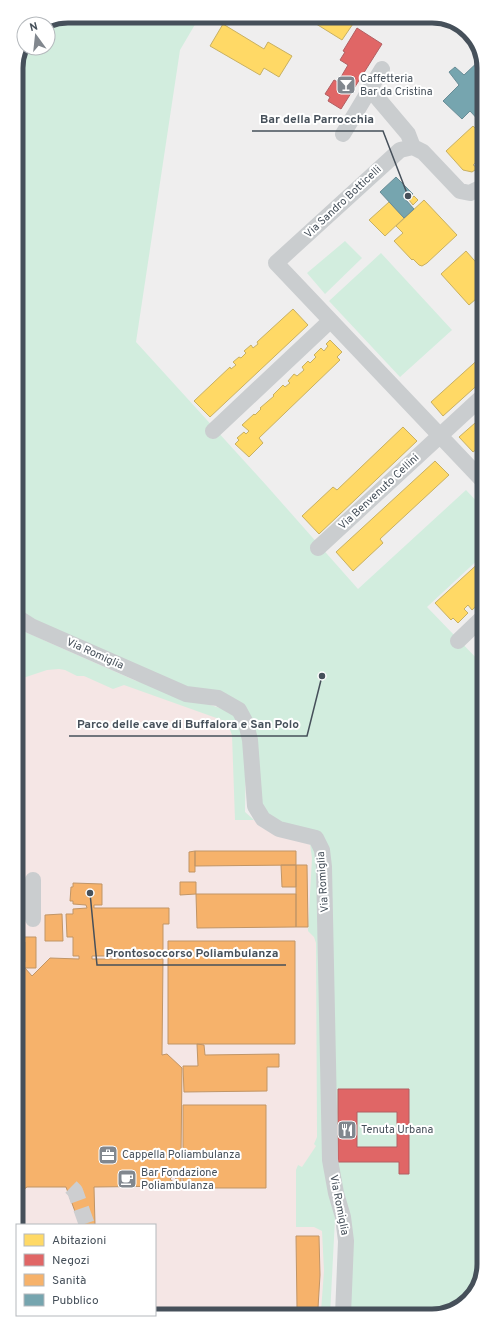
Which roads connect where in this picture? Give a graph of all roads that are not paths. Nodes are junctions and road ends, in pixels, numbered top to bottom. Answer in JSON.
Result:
{"nodes":[{"id":1,"x":382,"y":69,"type":"dead end"},
{"id":2,"x":370,"y":89,"type":"junction"},
{"id":3,"x":343,"y":134,"type":"dead end"},
{"id":4,"x":412,"y":147,"type":"junction"},
{"id":5,"x":477,"y":190,"type":"edge"},
{"id":6,"x":330,"y":320,"type":"junction"},
{"id":7,"x":477,"y":402,"type":"edge"},
{"id":8,"x":213,"y":431,"type":"dead end"},
{"id":9,"x":440,"y":436,"type":"junction"},
{"id":10,"x":477,"y":476,"type":"edge"},
{"id":11,"x":318,"y":548,"type":"dead end"},
{"id":12,"x":23,"y":621,"type":"edge"},
{"id":13,"x":477,"y":624,"type":"edge"},
{"id":14,"x":458,"y":641,"type":"dead end"},
{"id":15,"x":33,"y":880,"type":"dead end"},
{"id":16,"x":33,"y":919,"type":"dead end"},
{"id":17,"x":343,"y":1309,"type":"edge"}],
"edges":[{"from":1,"to":2,"type":"street"},
{"from":2,"to":3,"type":"street"},
{"from":2,"to":4,"type":"street"},
{"from":4,"to":5,"type":"street"},
{"from":4,"to":6,"type":"street","name":"Via Sandro Botticelli"},
{"from":6,"to":8,"type":"street"},
{"from":6,"to":9,"type":"street"},
{"from":7,"to":9,"type":"street","name":"Via Benvenuto Cellini"},
{"from":9,"to":10,"type":"street"},
{"from":9,"to":11,"type":"street","name":"Via Benvenuto Cellini"},
{"from":12,"to":17,"type":"street","name":"Via Romiglia"},
{"from":13,"to":14,"type":"street"},
{"from":15,"to":16,"type":"street"}]}
